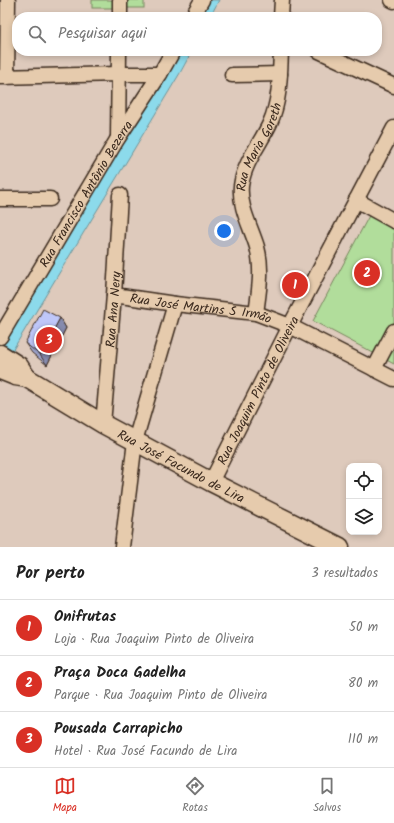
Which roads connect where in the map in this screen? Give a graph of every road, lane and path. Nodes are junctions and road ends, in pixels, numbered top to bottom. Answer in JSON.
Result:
{"nodes":[{"id":1,"x":8,"y":0,"type":"edge"},
{"id":2,"x":120,"y":0,"type":"edge"},
{"id":3,"x":202,"y":0,"type":"edge"},
{"id":4,"x":282,"y":0,"type":"edge"},
{"id":5,"x":120,"y":12,"type":"edge"},
{"id":6,"x":195,"y":12,"type":"edge"},
{"id":7,"x":282,"y":12,"type":"edge"},
{"id":8,"x":119,"y":56,"type":"edge"},
{"id":9,"x":170,"y":56,"type":"edge"},
{"id":10,"x":281,"y":56,"type":"edge"},
{"id":11,"x":330,"y":56,"type":"edge"},
{"id":12,"x":118,"y":74,"type":"junction"},
{"id":13,"x":160,"y":74,"type":"junction"},
{"id":14,"x":280,"y":74,"type":"junction"},
{"id":15,"x":232,"y":75,"type":"dead end"},
{"id":16,"x":3,"y":77,"type":"edge"},
{"id":17,"x":394,"y":86,"type":"edge"},
{"id":18,"x":394,"y":128,"type":"edge"},
{"id":19,"x":118,"y":138,"type":"junction"},
{"id":20,"x":120,"y":195,"type":"dead end"},
{"id":21,"x":0,"y":199,"type":"edge"},
{"id":22,"x":50,"y":199,"type":"dead end"},
{"id":23,"x":356,"y":200,"type":"junction"},
{"id":24,"x":394,"y":221,"type":"edge"},
{"id":25,"x":114,"y":295,"type":"junction"},
{"id":26,"x":175,"y":304,"type":"junction"},
{"id":27,"x":256,"y":313,"type":"junction"},
{"id":28,"x":290,"y":326,"type":"junction"},
{"id":29,"x":394,"y":332,"type":"edge"},
{"id":30,"x":0,"y":337,"type":"edge"},
{"id":31,"x":0,"y":354,"type":"edge"},
{"id":32,"x":374,"y":369,"type":"junction"},
{"id":33,"x":13,"y":372,"type":"edge"},
{"id":34,"x":394,"y":379,"type":"edge"},
{"id":35,"x":103,"y":424,"type":"junction"},
{"id":36,"x":135,"y":441,"type":"junction"},
{"id":37,"x":211,"y":482,"type":"junction"},
{"id":38,"x":122,"y":547,"type":"edge"},
{"id":39,"x":340,"y":547,"type":"edge"}],
"edges":[{"from":1,"to":16,"type":"street"},
{"from":2,"to":5,"type":"street"},
{"from":3,"to":6,"type":"street"},
{"from":4,"to":7,"type":"street"},
{"from":8,"to":12,"type":"street"},
{"from":9,"to":13,"type":"street","name":"Rua Francisco Antônio Bezerra"},
{"from":10,"to":14,"type":"street","name":"Rua Maria Goreth"},
{"from":11,"to":17,"type":"street"},
{"from":12,"to":13,"type":"street"},
{"from":12,"to":16,"type":"street"},
{"from":12,"to":19,"type":"street"},
{"from":13,"to":19,"type":"street","name":"Rua Francisco Antônio Bezerra"},
{"from":14,"to":15,"type":"street"},
{"from":14,"to":27,"type":"street","name":"Rua Maria Goreth"},
{"from":18,"to":23,"type":"street","name":"Rua Joaquim Pinto de Oliveira"},
{"from":19,"to":30,"type":"street","name":"Rua Francisco Antônio Bezerra"},
{"from":20,"to":25,"type":"street","name":"Rua Ana Nery"},
{"from":21,"to":22,"type":"street"},
{"from":23,"to":24,"type":"street"},
{"from":23,"to":28,"type":"street","name":"Rua Joaquim Pinto de Oliveira"},
{"from":25,"to":26,"type":"street","name":"Rua José Martins S Irmão"},
{"from":25,"to":35,"type":"street","name":"Rua Ana Nery"},
{"from":26,"to":27,"type":"street","name":"Rua José Martins S Irmão"},
{"from":26,"to":36,"type":"street"},
{"from":27,"to":28,"type":"street","name":"Rua José Martins S Irmão"},
{"from":28,"to":32,"type":"street","name":"Rua José Martins S Irmão"},
{"from":28,"to":37,"type":"street","name":"Rua Joaquim Pinto de Oliveira"},
{"from":29,"to":32,"type":"street"},
{"from":31,"to":33,"type":"main road","name":"Rua José Facundo de Lira"},
{"from":32,"to":34,"type":"street","name":"Rua José Martins S Irmão"},
{"from":33,"to":35,"type":"main road","name":"Rua José Facundo de Lira"},
{"from":35,"to":36,"type":"main road","name":"Rua José Facundo de Lira"},
{"from":36,"to":37,"type":"main road","name":"Rua José Facundo de Lira"},
{"from":36,"to":38,"type":"street"},
{"from":37,"to":39,"type":"main road","name":"Rua José Facundo de Lira"}]}
